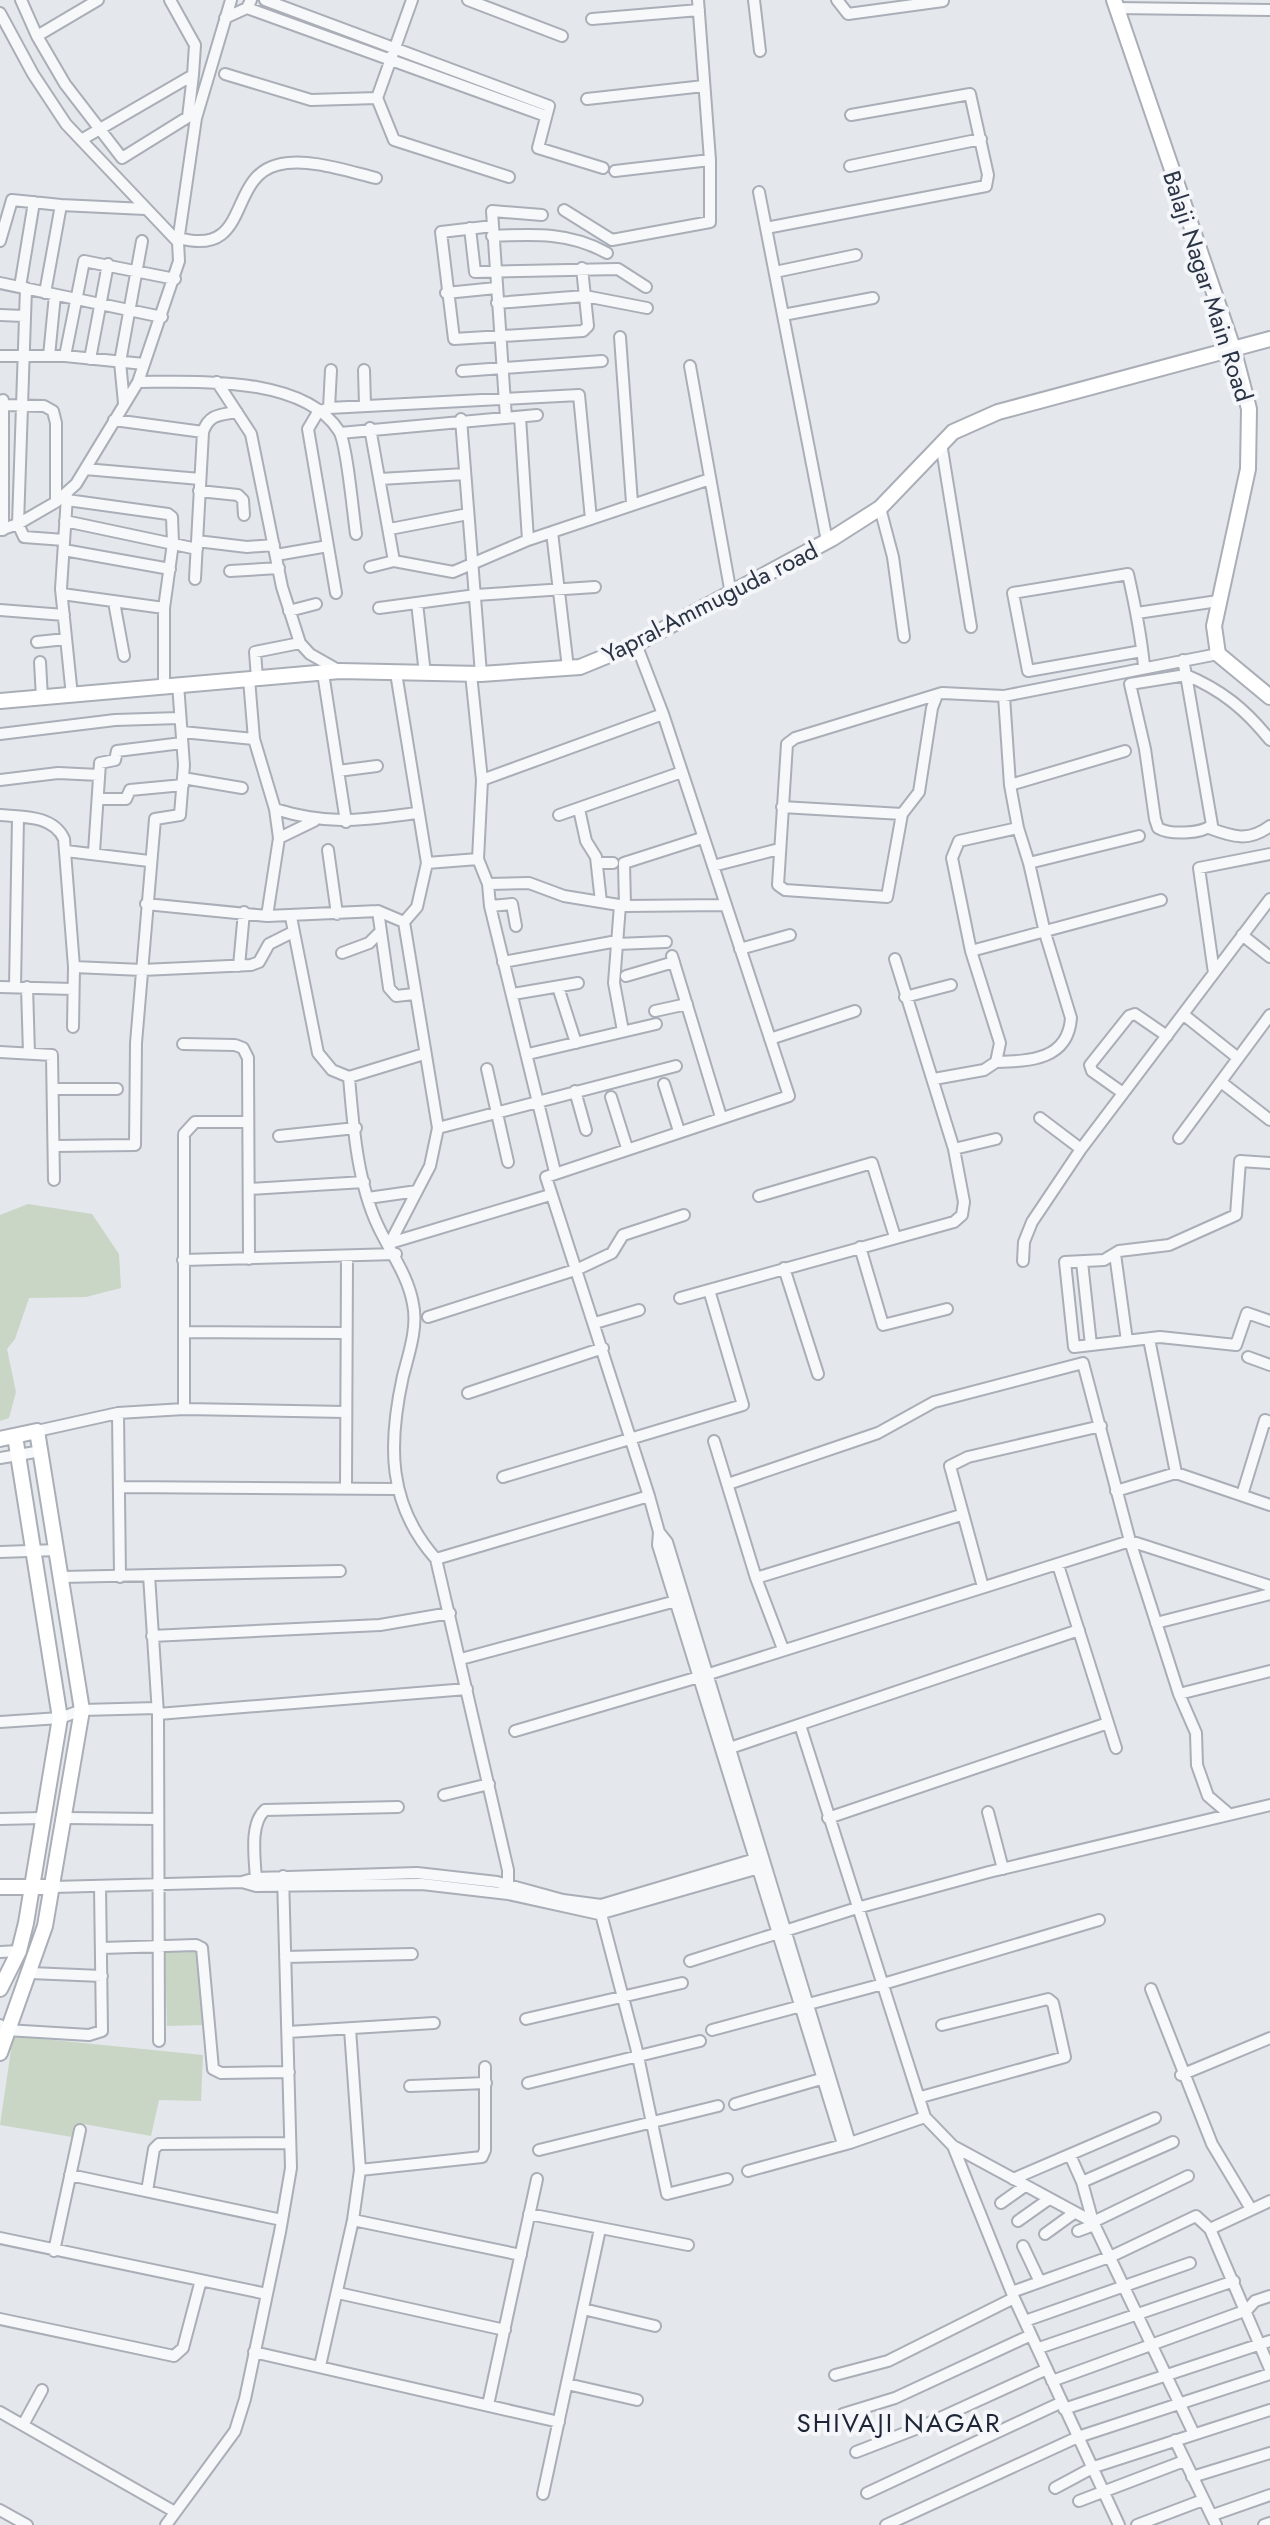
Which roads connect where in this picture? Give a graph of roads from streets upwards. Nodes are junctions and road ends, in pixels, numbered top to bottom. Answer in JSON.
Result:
{"nodes":[{"id":1,"x":21,"y":0,"type":"edge"},
{"id":2,"x":98,"y":0,"type":"edge"},
{"id":3,"x":170,"y":0,"type":"edge"},
{"id":4,"x":231,"y":0,"type":"edge"},
{"id":5,"x":265,"y":0,"type":"edge"},
{"id":6,"x":412,"y":0,"type":"edge"},
{"id":7,"x":468,"y":0,"type":"edge"},
{"id":8,"x":754,"y":0,"type":"edge"},
{"id":9,"x":837,"y":0,"type":"edge"},
{"id":10,"x":943,"y":1,"type":"edge"},
{"id":11,"x":249,"y":4,"type":"edge"},
{"id":12,"x":1114,"y":4,"type":"edge"},
{"id":13,"x":698,"y":5,"type":"edge"},
{"id":14,"x":1270,"y":10,"type":"edge"},
{"id":15,"x":0,"y":13,"type":"edge"},
{"id":16,"x":225,"y":18,"type":"junction"},
{"id":17,"x":592,"y":19,"type":"dead end"},
{"id":18,"x":37,"y":36,"type":"junction"},
{"id":19,"x":562,"y":36,"type":"dead end"},
{"id":20,"x":396,"y":48,"type":"junction"},
{"id":21,"x":760,"y":51,"type":"dead end"},
{"id":22,"x":392,"y":60,"type":"junction"},
{"id":23,"x":225,"y":74,"type":"dead end"},
{"id":24,"x":193,"y":75,"type":"junction"},
{"id":25,"x":704,"y":86,"type":"junction"},
{"id":26,"x":377,"y":98,"type":"junction"},
{"id":27,"x":587,"y":99,"type":"dead end"},
{"id":28,"x":851,"y":115,"type":"dead end"},
{"id":29,"x":546,"y":116,"type":"junction"},
{"id":30,"x":101,"y":129,"type":"junction"},
{"id":31,"x":981,"y":139,"type":"junction"},
{"id":32,"x":81,"y":140,"type":"junction"},
{"id":33,"x":710,"y":160,"type":"junction"},
{"id":34,"x":850,"y":166,"type":"dead end"},
{"id":35,"x":603,"y":168,"type":"dead end"},
{"id":36,"x":615,"y":171,"type":"dead end"},
{"id":37,"x":509,"y":177,"type":"dead end"},
{"id":38,"x":376,"y":178,"type":"dead end"},
{"id":39,"x":759,"y":192,"type":"dead end"},
{"id":40,"x":34,"y":202,"type":"junction"},
{"id":41,"x":61,"y":205,"type":"junction"},
{"id":42,"x":145,"y":209,"type":"junction"},
{"id":43,"x":564,"y":210,"type":"dead end"},
{"id":44,"x":542,"y":215,"type":"dead end"},
{"id":45,"x":470,"y":228,"type":"junction"},
{"id":46,"x":766,"y":228,"type":"junction"},
{"id":47,"x":493,"y":231,"type":"junction"},
{"id":48,"x":178,"y":240,"type":"junction"},
{"id":49,"x":0,"y":241,"type":"edge"},
{"id":50,"x":142,"y":241,"type":"dead end"},
{"id":51,"x":607,"y":253,"type":"dead end"},
{"id":52,"x":856,"y":255,"type":"dead end"},
{"id":53,"x":108,"y":264,"type":"junction"},
{"id":54,"x":582,"y":268,"type":"junction"},
{"id":55,"x":137,"y":270,"type":"junction"},
{"id":56,"x":495,"y":272,"type":"junction"},
{"id":57,"x":775,"y":272,"type":"junction"},
{"id":58,"x":175,"y":279,"type":"junction"},
{"id":59,"x":0,"y":283,"type":"edge"},
{"id":60,"x":23,"y":287,"type":"junction"},
{"id":61,"x":646,"y":287,"type":"dead end"},
{"id":62,"x":496,"y":288,"type":"junction"},
{"id":63,"x":446,"y":293,"type":"junction"},
{"id":64,"x":50,"y":294,"type":"junction"},
{"id":65,"x":585,"y":296,"type":"junction"},
{"id":66,"x":873,"y":298,"type":"dead end"},
{"id":67,"x":74,"y":299,"type":"junction"},
{"id":68,"x":497,"y":303,"type":"junction"},
{"id":69,"x":99,"y":304,"type":"junction"},
{"id":70,"x":647,"y":308,"type":"dead end"},
{"id":71,"x":130,"y":311,"type":"junction"},
{"id":72,"x":0,"y":315,"type":"edge"},
{"id":73,"x":783,"y":315,"type":"junction"},
{"id":74,"x":24,"y":316,"type":"junction"},
{"id":75,"x":162,"y":317,"type":"junction"},
{"id":76,"x":620,"y":337,"type":"dead end"},
{"id":77,"x":500,"y":338,"type":"junction"},
{"id":78,"x":1270,"y":339,"type":"edge"},
{"id":79,"x":1233,"y":348,"type":"junction"},
{"id":80,"x":0,"y":356,"type":"edge"},
{"id":81,"x":22,"y":356,"type":"junction"},
{"id":82,"x":49,"y":356,"type":"junction"},
{"id":83,"x":65,"y":356,"type":"junction"},
{"id":84,"x":90,"y":359,"type":"junction"},
{"id":85,"x":602,"y":361,"type":"dead end"},
{"id":86,"x":120,"y":362,"type":"junction"},
{"id":87,"x":144,"y":364,"type":"junction"},
{"id":88,"x":690,"y":366,"type":"dead end"},
{"id":89,"x":502,"y":368,"type":"junction"},
{"id":90,"x":331,"y":370,"type":"dead end"},
{"id":91,"x":364,"y":370,"type":"dead end"},
{"id":92,"x":462,"y":371,"type":"dead end"},
{"id":93,"x":138,"y":382,"type":"junction"},
{"id":94,"x":217,"y":382,"type":"junction"},
{"id":95,"x":505,"y":399,"type":"junction"},
{"id":96,"x":1,"y":402,"type":"edge"},
{"id":97,"x":124,"y":403,"type":"junction"},
{"id":98,"x":22,"y":404,"type":"junction"},
{"id":99,"x":365,"y":405,"type":"junction"},
{"id":100,"x":329,"y":408,"type":"junction"},
{"id":101,"x":237,"y":412,"type":"junction"},
{"id":102,"x":318,"y":412,"type":"junction"},
{"id":103,"x":537,"y":415,"type":"dead end"},
{"id":104,"x":520,"y":417,"type":"junction"},
{"id":105,"x":506,"y":418,"type":"junction"},
{"id":106,"x":461,"y":419,"type":"junction"},
{"id":107,"x":114,"y":420,"type":"junction"},
{"id":108,"x":370,"y":428,"type":"junction"},
{"id":109,"x":203,"y":432,"type":"junction"},
{"id":110,"x":340,"y":433,"type":"junction"},
{"id":111,"x":1,"y":436,"type":"edge"},
{"id":112,"x":941,"y":443,"type":"junction"},
{"id":113,"x":85,"y":469,"type":"junction"},
{"id":114,"x":465,"y":474,"type":"junction"},
{"id":115,"x":0,"y":479,"type":"edge"},
{"id":116,"x":380,"y":479,"type":"junction"},
{"id":117,"x":710,"y":479,"type":"junction"},
{"id":118,"x":200,"y":485,"type":"junction"},
{"id":119,"x":63,"y":499,"type":"junction"},
{"id":120,"x":632,"y":503,"type":"junction"},
{"id":121,"x":880,"y":508,"type":"junction"},
{"id":122,"x":468,"y":514,"type":"junction"},
{"id":123,"x":244,"y":515,"type":"dead end"},
{"id":124,"x":591,"y":519,"type":"junction"},
{"id":125,"x":65,"y":521,"type":"junction"},
{"id":126,"x":18,"y":524,"type":"junction"},
{"id":127,"x":390,"y":529,"type":"junction"},
{"id":128,"x":1,"y":530,"type":"edge"},
{"id":129,"x":552,"y":532,"type":"junction"},
{"id":130,"x":356,"y":534,"type":"dead end"},
{"id":131,"x":528,"y":540,"type":"junction"},
{"id":132,"x":827,"y":541,"type":"junction"},
{"id":133,"x":173,"y":543,"type":"junction"},
{"id":134,"x":64,"y":545,"type":"junction"},
{"id":135,"x":197,"y":545,"type":"junction"},
{"id":136,"x":328,"y":546,"type":"junction"},
{"id":137,"x":275,"y":550,"type":"junction"},
{"id":138,"x":394,"y":561,"type":"junction"},
{"id":139,"x":473,"y":564,"type":"junction"},
{"id":140,"x":370,"y":567,"type":"dead end"},
{"id":141,"x":279,"y":568,"type":"junction"},
{"id":142,"x":170,"y":569,"type":"junction"},
{"id":143,"x":230,"y":571,"type":"dead end"},
{"id":144,"x":195,"y":579,"type":"dead end"},
{"id":145,"x":595,"y":587,"type":"dead end"},
{"id":146,"x":558,"y":591,"type":"junction"},
{"id":147,"x":336,"y":593,"type":"dead end"},
{"id":148,"x":62,"y":594,"type":"junction"},
{"id":149,"x":731,"y":594,"type":"junction"},
{"id":150,"x":476,"y":595,"type":"junction"},
{"id":151,"x":1218,"y":601,"type":"junction"},
{"id":152,"x":114,"y":602,"type":"junction"},
{"id":153,"x":417,"y":603,"type":"junction"},
{"id":154,"x":316,"y":604,"type":"dead end"},
{"id":155,"x":164,"y":608,"type":"junction"},
{"id":156,"x":379,"y":608,"type":"dead end"},
{"id":157,"x":0,"y":610,"type":"edge"},
{"id":158,"x":289,"y":611,"type":"junction"},
{"id":159,"x":1137,"y":613,"type":"junction"},
{"id":160,"x":64,"y":615,"type":"junction"},
{"id":161,"x":971,"y":627,"type":"dead end"},
{"id":162,"x":904,"y":637,"type":"dead end"},
{"id":163,"x":66,"y":639,"type":"junction"},
{"id":164,"x":37,"y":642,"type":"dead end"},
{"id":165,"x":300,"y":643,"type":"junction"},
{"id":166,"x":636,"y":644,"type":"junction"},
{"id":167,"x":1142,"y":651,"type":"junction"},
{"id":168,"x":1218,"y":654,"type":"junction"},
{"id":169,"x":124,"y":656,"type":"dead end"},
{"id":170,"x":1183,"y":660,"type":"junction"},
{"id":171,"x":40,"y":662,"type":"dead end"},
{"id":172,"x":1144,"y":666,"type":"junction"},
{"id":173,"x":568,"y":668,"type":"junction"},
{"id":174,"x":340,"y":671,"type":"junction"},
{"id":175,"x":323,"y":673,"type":"junction"},
{"id":176,"x":396,"y":673,"type":"junction"},
{"id":177,"x":425,"y":674,"type":"junction"},
{"id":178,"x":476,"y":674,"type":"junction"},
{"id":179,"x":1186,"y":675,"type":"junction"},
{"id":180,"x":253,"y":678,"type":"junction"},
{"id":181,"x":171,"y":684,"type":"junction"},
{"id":182,"x":937,"y":695,"type":"junction"},
{"id":183,"x":72,"y":696,"type":"junction"},
{"id":184,"x":1004,"y":696,"type":"junction"},
{"id":185,"x":1270,"y":697,"type":"edge"},
{"id":186,"x":42,"y":698,"type":"junction"},
{"id":187,"x":0,"y":701,"type":"edge"},
{"id":188,"x":663,"y":714,"type":"junction"},
{"id":189,"x":179,"y":718,"type":"junction"},
{"id":190,"x":0,"y":734,"type":"edge"},
{"id":191,"x":182,"y":738,"type":"junction"},
{"id":192,"x":254,"y":739,"type":"junction"},
{"id":193,"x":1270,"y":740,"type":"edge"},
{"id":194,"x":1125,"y":751,"type":"dead end"},
{"id":195,"x":377,"y":766,"type":"dead end"},
{"id":196,"x":338,"y":771,"type":"junction"},
{"id":197,"x":682,"y":772,"type":"junction"},
{"id":198,"x":99,"y":775,"type":"junction"},
{"id":199,"x":0,"y":780,"type":"edge"},
{"id":200,"x":482,"y":780,"type":"junction"},
{"id":201,"x":183,"y":782,"type":"junction"},
{"id":202,"x":1010,"y":785,"type":"junction"},
{"id":203,"x":242,"y":788,"type":"dead end"},
{"id":204,"x":98,"y":799,"type":"junction"},
{"id":205,"x":782,"y":807,"type":"junction"},
{"id":206,"x":275,"y":809,"type":"junction"},
{"id":207,"x":579,"y":809,"type":"junction"},
{"id":208,"x":417,"y":813,"type":"junction"},
{"id":209,"x":902,"y":814,"type":"junction"},
{"id":210,"x":0,"y":815,"type":"edge"},
{"id":211,"x":559,"y":815,"type":"dead end"},
{"id":212,"x":18,"y":817,"type":"junction"},
{"id":213,"x":314,"y":821,"type":"junction"},
{"id":214,"x":346,"y":822,"type":"junction"},
{"id":215,"x":1270,"y":826,"type":"edge"},
{"id":216,"x":1018,"y":828,"type":"junction"},
{"id":217,"x":1209,"y":828,"type":"junction"},
{"id":218,"x":1139,"y":836,"type":"dead end"},
{"id":219,"x":279,"y":838,"type":"junction"},
{"id":220,"x":702,"y":838,"type":"junction"},
{"id":221,"x":779,"y":849,"type":"junction"},
{"id":222,"x":328,"y":850,"type":"dead end"},
{"id":223,"x":66,"y":851,"type":"junction"},
{"id":224,"x":94,"y":852,"type":"junction"},
{"id":225,"x":1270,"y":854,"type":"edge"},
{"id":226,"x":478,"y":859,"type":"junction"},
{"id":227,"x":149,"y":861,"type":"junction"},
{"id":228,"x":427,"y":863,"type":"junction"},
{"id":229,"x":597,"y":863,"type":"junction"},
{"id":230,"x":613,"y":863,"type":"dead end"},
{"id":231,"x":1029,"y":863,"type":"junction"},
{"id":232,"x":713,"y":866,"type":"junction"},
{"id":233,"x":488,"y":884,"type":"junction"},
{"id":234,"x":1270,"y":899,"type":"edge"},
{"id":235,"x":1161,"y":900,"type":"dead end"},
{"id":236,"x":601,"y":902,"type":"junction"},
{"id":237,"x":146,"y":904,"type":"junction"},
{"id":238,"x":623,"y":905,"type":"junction"},
{"id":239,"x":725,"y":905,"type":"junction"},
{"id":240,"x":490,"y":906,"type":"junction"},
{"id":241,"x":378,"y":911,"type":"junction"},
{"id":242,"x":244,"y":912,"type":"junction"},
{"id":243,"x":337,"y":914,"type":"junction"},
{"id":244,"x":267,"y":916,"type":"junction"},
{"id":245,"x":291,"y":917,"type":"junction"},
{"id":246,"x":404,"y":922,"type":"junction"},
{"id":247,"x":516,"y":926,"type":"dead end"},
{"id":248,"x":381,"y":931,"type":"junction"},
{"id":249,"x":293,"y":932,"type":"junction"},
{"id":250,"x":1045,"y":933,"type":"junction"},
{"id":251,"x":790,"y":935,"type":"dead end"},
{"id":252,"x":1242,"y":935,"type":"junction"},
{"id":253,"x":666,"y":942,"type":"dead end"},
{"id":254,"x":617,"y":943,"type":"junction"},
{"id":255,"x":740,"y":949,"type":"junction"},
{"id":256,"x":971,"y":951,"type":"junction"},
{"id":257,"x":342,"y":953,"type":"dead end"},
{"id":258,"x":1270,"y":957,"type":"edge"},
{"id":259,"x":895,"y":959,"type":"dead end"},
{"id":260,"x":503,"y":962,"type":"junction"},
{"id":261,"x":239,"y":966,"type":"junction"},
{"id":262,"x":74,"y":967,"type":"junction"},
{"id":263,"x":142,"y":970,"type":"junction"},
{"id":264,"x":1214,"y":973,"type":"junction"},
{"id":265,"x":626,"y":976,"type":"dead end"},
{"id":266,"x":578,"y":983,"type":"dead end"},
{"id":267,"x":951,"y":985,"type":"dead end"},
{"id":268,"x":0,"y":987,"type":"edge"},
{"id":269,"x":15,"y":987,"type":"junction"},
{"id":270,"x":27,"y":987,"type":"junction"},
{"id":271,"x":558,"y":987,"type":"junction"},
{"id":272,"x":73,"y":989,"type":"junction"},
{"id":273,"x":414,"y":994,"type":"junction"},
{"id":274,"x":513,"y":994,"type":"junction"},
{"id":275,"x":905,"y":997,"type":"junction"},
{"id":276,"x":687,"y":1004,"type":"junction"},
{"id":277,"x":655,"y":1011,"type":"dead end"},
{"id":278,"x":855,"y":1011,"type":"dead end"},
{"id":279,"x":1184,"y":1015,"type":"junction"},
{"id":280,"x":1270,"y":1015,"type":"edge"},
{"id":281,"x":656,"y":1024,"type":"dead end"},
{"id":282,"x":73,"y":1027,"type":"dead end"},
{"id":283,"x":623,"y":1031,"type":"junction"},
{"id":284,"x":1167,"y":1036,"type":"junction"},
{"id":285,"x":770,"y":1039,"type":"junction"},
{"id":286,"x":576,"y":1043,"type":"junction"},
{"id":287,"x":183,"y":1044,"type":"dead end"},
{"id":288,"x":0,"y":1052,"type":"edge"},
{"id":289,"x":29,"y":1053,"type":"junction"},
{"id":290,"x":424,"y":1054,"type":"junction"},
{"id":291,"x":528,"y":1054,"type":"junction"},
{"id":292,"x":1238,"y":1058,"type":"junction"},
{"id":293,"x":996,"y":1062,"type":"junction"},
{"id":294,"x":676,"y":1066,"type":"dead end"},
{"id":295,"x":487,"y":1069,"type":"dead end"},
{"id":296,"x":349,"y":1077,"type":"junction"},
{"id":297,"x":934,"y":1079,"type":"junction"},
{"id":298,"x":1221,"y":1082,"type":"junction"},
{"id":299,"x":664,"y":1084,"type":"dead end"},
{"id":300,"x":55,"y":1089,"type":"junction"},
{"id":301,"x":117,"y":1089,"type":"dead end"},
{"id":302,"x":575,"y":1091,"type":"junction"},
{"id":303,"x":1123,"y":1093,"type":"junction"},
{"id":304,"x":611,"y":1097,"type":"dead end"},
{"id":305,"x":539,"y":1100,"type":"junction"},
{"id":306,"x":497,"y":1112,"type":"junction"},
{"id":307,"x":721,"y":1117,"type":"junction"},
{"id":308,"x":1040,"y":1118,"type":"dead end"},
{"id":309,"x":1270,"y":1120,"type":"edge"},
{"id":310,"x":248,"y":1122,"type":"junction"},
{"id":311,"x":356,"y":1128,"type":"junction"},
{"id":312,"x":438,"y":1128,"type":"junction"},
{"id":313,"x":586,"y":1130,"type":"dead end"},
{"id":314,"x":679,"y":1131,"type":"junction"},
{"id":315,"x":279,"y":1136,"type":"dead end"},
{"id":316,"x":1179,"y":1138,"type":"dead end"},
{"id":317,"x":996,"y":1139,"type":"dead end"},
{"id":318,"x":55,"y":1146,"type":"junction"},
{"id":319,"x":627,"y":1148,"type":"junction"},
{"id":320,"x":954,"y":1149,"type":"junction"},
{"id":321,"x":1081,"y":1149,"type":"junction"},
{"id":322,"x":508,"y":1162,"type":"dead end"},
{"id":323,"x":1270,"y":1163,"type":"edge"},
{"id":324,"x":555,"y":1172,"type":"junction"},
{"id":325,"x":54,"y":1180,"type":"dead end"},
{"id":326,"x":364,"y":1182,"type":"junction"},
{"id":327,"x":249,"y":1189,"type":"junction"},
{"id":328,"x":417,"y":1191,"type":"junction"},
{"id":329,"x":550,"y":1195,"type":"junction"},
{"id":330,"x":759,"y":1196,"type":"dead end"},
{"id":331,"x":368,"y":1198,"type":"junction"},
{"id":332,"x":684,"y":1215,"type":"dead end"},
{"id":333,"x":895,"y":1237,"type":"junction"},
{"id":334,"x":390,"y":1243,"type":"junction"},
{"id":335,"x":860,"y":1247,"type":"junction"},
{"id":336,"x":396,"y":1254,"type":"junction"},
{"id":337,"x":1115,"y":1254,"type":"junction"},
{"id":338,"x":347,"y":1258,"type":"junction"},
{"id":339,"x":249,"y":1259,"type":"junction"},
{"id":340,"x":183,"y":1260,"type":"junction"},
{"id":341,"x":1023,"y":1261,"type":"dead end"},
{"id":342,"x":1082,"y":1262,"type":"junction"},
{"id":343,"x":784,"y":1268,"type":"junction"},
{"id":344,"x":578,"y":1269,"type":"junction"},
{"id":345,"x":709,"y":1290,"type":"junction"},
{"id":346,"x":680,"y":1298,"type":"dead end"},
{"id":347,"x":947,"y":1309,"type":"dead end"},
{"id":348,"x":639,"y":1310,"type":"dead end"},
{"id":349,"x":428,"y":1317,"type":"dead end"},
{"id":350,"x":1270,"y":1321,"type":"edge"},
{"id":351,"x":595,"y":1323,"type":"junction"},
{"id":352,"x":184,"y":1332,"type":"junction"},
{"id":353,"x":346,"y":1333,"type":"junction"},
{"id":354,"x":1149,"y":1339,"type":"junction"},
{"id":355,"x":1127,"y":1341,"type":"junction"},
{"id":356,"x":1091,"y":1345,"type":"junction"},
{"id":357,"x":603,"y":1348,"type":"junction"},
{"id":358,"x":1248,"y":1357,"type":"dead end"},
{"id":359,"x":1270,"y":1365,"type":"edge"},
{"id":360,"x":818,"y":1374,"type":"dead end"},
{"id":361,"x":468,"y":1393,"type":"dead end"},
{"id":362,"x":184,"y":1409,"type":"junction"},
{"id":363,"x":345,"y":1412,"type":"junction"},
{"id":364,"x":118,"y":1413,"type":"junction"},
{"id":365,"x":1270,"y":1422,"type":"edge"},
{"id":366,"x":1101,"y":1426,"type":"junction"},
{"id":367,"x":37,"y":1431,"type":"junction"},
{"id":368,"x":8,"y":1437,"type":"edge"},
{"id":369,"x":629,"y":1439,"type":"junction"},
{"id":370,"x":714,"y":1441,"type":"dead end"},
{"id":371,"x":41,"y":1451,"type":"junction"},
{"id":372,"x":19,"y":1455,"type":"junction"},
{"id":373,"x":0,"y":1458,"type":"edge"},
{"id":374,"x":1176,"y":1473,"type":"junction"},
{"id":375,"x":503,"y":1477,"type":"dead end"},
{"id":376,"x":728,"y":1484,"type":"junction"},
{"id":377,"x":119,"y":1487,"type":"junction"},
{"id":378,"x":346,"y":1487,"type":"junction"},
{"id":379,"x":396,"y":1489,"type":"junction"},
{"id":380,"x":1116,"y":1491,"type":"junction"},
{"id":381,"x":1242,"y":1495,"type":"junction"},
{"id":382,"x":649,"y":1496,"type":"junction"},
{"id":383,"x":1270,"y":1505,"type":"edge"},
{"id":384,"x":961,"y":1515,"type":"junction"},
{"id":385,"x":659,"y":1532,"type":"junction"},
{"id":386,"x":1130,"y":1541,"type":"junction"},
{"id":387,"x":58,"y":1550,"type":"junction"},
{"id":388,"x":34,"y":1551,"type":"junction"},
{"id":389,"x":0,"y":1552,"type":"edge"},
{"id":390,"x":436,"y":1559,"type":"junction"},
{"id":391,"x":1058,"y":1565,"type":"junction"},
{"id":392,"x":340,"y":1571,"type":"dead end"},
{"id":393,"x":149,"y":1575,"type":"junction"},
{"id":394,"x":62,"y":1577,"type":"junction"},
{"id":395,"x":120,"y":1577,"type":"junction"},
{"id":396,"x":756,"y":1578,"type":"junction"},
{"id":397,"x":1270,"y":1586,"type":"edge"},
{"id":398,"x":983,"y":1587,"type":"junction"},
{"id":399,"x":1270,"y":1594,"type":"edge"},
{"id":400,"x":676,"y":1601,"type":"junction"},
{"id":401,"x":450,"y":1613,"type":"junction"},
{"id":402,"x":1156,"y":1623,"type":"junction"},
{"id":403,"x":1079,"y":1630,"type":"junction"},
{"id":404,"x":152,"y":1636,"type":"junction"},
{"id":405,"x":783,"y":1649,"type":"junction"},
{"id":406,"x":461,"y":1659,"type":"junction"},
{"id":407,"x":1270,"y":1671,"type":"edge"},
{"id":408,"x":704,"y":1676,"type":"junction"},
{"id":409,"x":467,"y":1689,"type":"junction"},
{"id":410,"x":1179,"y":1694,"type":"junction"},
{"id":411,"x":82,"y":1710,"type":"junction"},
{"id":412,"x":158,"y":1711,"type":"junction"},
{"id":413,"x":60,"y":1718,"type":"junction"},
{"id":414,"x":0,"y":1722,"type":"edge"},
{"id":415,"x":1108,"y":1723,"type":"junction"},
{"id":416,"x":800,"y":1725,"type":"junction"},
{"id":417,"x":515,"y":1731,"type":"dead end"},
{"id":418,"x":730,"y":1748,"type":"junction"},
{"id":419,"x":1116,"y":1748,"type":"dead end"},
{"id":420,"x":489,"y":1784,"type":"junction"},
{"id":421,"x":444,"y":1795,"type":"dead end"},
{"id":422,"x":1270,"y":1805,"type":"edge"},
{"id":423,"x":398,"y":1807,"type":"dead end"},
{"id":424,"x":988,"y":1812,"type":"dead end"},
{"id":425,"x":1229,"y":1814,"type":"junction"},
{"id":426,"x":41,"y":1818,"type":"junction"},
{"id":427,"x":66,"y":1818,"type":"junction"},
{"id":428,"x":828,"y":1818,"type":"junction"},
{"id":429,"x":0,"y":1819,"type":"edge"},
{"id":430,"x":157,"y":1819,"type":"junction"},
{"id":431,"x":759,"y":1863,"type":"junction"},
{"id":432,"x":1003,"y":1869,"type":"junction"},
{"id":433,"x":283,"y":1881,"type":"junction"},
{"id":434,"x":256,"y":1882,"type":"junction"},
{"id":435,"x":160,"y":1885,"type":"junction"},
{"id":436,"x":100,"y":1886,"type":"junction"},
{"id":437,"x":0,"y":1887,"type":"edge"},
{"id":438,"x":31,"y":1887,"type":"junction"},
{"id":439,"x":53,"y":1887,"type":"junction"},
{"id":440,"x":508,"y":1890,"type":"junction"},
{"id":441,"x":857,"y":1908,"type":"junction"},
{"id":442,"x":600,"y":1909,"type":"junction"},
{"id":443,"x":1099,"y":1920,"type":"dead end"},
{"id":444,"x":781,"y":1933,"type":"junction"},
{"id":445,"x":158,"y":1945,"type":"junction"},
{"id":446,"x":102,"y":1948,"type":"junction"},
{"id":447,"x":19,"y":1951,"type":"junction"},
{"id":448,"x":0,"y":1952,"type":"edge"},
{"id":449,"x":412,"y":1954,"type":"dead end"},
{"id":450,"x":285,"y":1957,"type":"junction"},
{"id":451,"x":690,"y":1961,"type":"dead end"},
{"id":452,"x":30,"y":1973,"type":"junction"},
{"id":453,"x":102,"y":1976,"type":"junction"},
{"id":454,"x":682,"y":1983,"type":"dead end"},
{"id":455,"x":883,"y":1984,"type":"junction"},
{"id":456,"x":0,"y":1989,"type":"edge"},
{"id":457,"x":1151,"y":1989,"type":"dead end"},
{"id":458,"x":623,"y":1995,"type":"junction"},
{"id":459,"x":804,"y":2003,"type":"junction"},
{"id":460,"x":526,"y":2019,"type":"dead end"},
{"id":461,"x":434,"y":2023,"type":"dead end"},
{"id":462,"x":942,"y":2025,"type":"dead end"},
{"id":463,"x":3,"y":2028,"type":"edge"},
{"id":464,"x":350,"y":2029,"type":"junction"},
{"id":465,"x":712,"y":2030,"type":"dead end"},
{"id":466,"x":288,"y":2032,"type":"junction"},
{"id":467,"x":1270,"y":2038,"type":"edge"},
{"id":468,"x":159,"y":2041,"type":"dead end"},
{"id":469,"x":700,"y":2041,"type":"dead end"},
{"id":470,"x":0,"y":2053,"type":"edge"},
{"id":471,"x":637,"y":2054,"type":"junction"},
{"id":472,"x":485,"y":2067,"type":"dead end"},
{"id":473,"x":289,"y":2072,"type":"junction"},
{"id":474,"x":1181,"y":2075,"type":"junction"},
{"id":475,"x":826,"y":2078,"type":"junction"},
{"id":476,"x":486,"y":2083,"type":"junction"},
{"id":477,"x":528,"y":2083,"type":"dead end"},
{"id":478,"x":410,"y":2086,"type":"dead end"},
{"id":479,"x":921,"y":2097,"type":"junction"},
{"id":480,"x":735,"y":2104,"type":"dead end"},
{"id":481,"x":718,"y":2106,"type":"dead end"},
{"id":482,"x":925,"y":2117,"type":"junction"},
{"id":483,"x":1155,"y":2118,"type":"dead end"},
{"id":484,"x":651,"y":2122,"type":"junction"},
{"id":485,"x":80,"y":2130,"type":"dead end"},
{"id":486,"x":1173,"y":2142,"type":"dead end"},
{"id":487,"x":290,"y":2143,"type":"junction"},
{"id":488,"x":846,"y":2144,"type":"junction"},
{"id":489,"x":953,"y":2146,"type":"junction"},
{"id":490,"x":539,"y":2150,"type":"dead end"},
{"id":491,"x":1070,"y":2155,"type":"junction"},
{"id":492,"x":360,"y":2170,"type":"junction"},
{"id":493,"x":748,"y":2171,"type":"dead end"},
{"id":494,"x":70,"y":2175,"type":"junction"},
{"id":495,"x":1188,"y":2176,"type":"dead end"},
{"id":496,"x":537,"y":2179,"type":"dead end"},
{"id":497,"x":727,"y":2179,"type":"dead end"},
{"id":498,"x":1013,"y":2179,"type":"junction"},
{"id":499,"x":1082,"y":2182,"type":"junction"},
{"id":500,"x":1025,"y":2186,"type":"junction"},
{"id":501,"x":147,"y":2191,"type":"junction"},
{"id":502,"x":1049,"y":2199,"type":"junction"},
{"id":503,"x":1270,"y":2201,"type":"edge"},
{"id":504,"x":1001,"y":2203,"type":"dead end"},
{"id":505,"x":1251,"y":2209,"type":"junction"},
{"id":506,"x":1074,"y":2213,"type":"junction"},
{"id":507,"x":529,"y":2214,"type":"junction"},
{"id":508,"x":282,"y":2220,"type":"junction"},
{"id":509,"x":353,"y":2220,"type":"junction"},
{"id":510,"x":1018,"y":2221,"type":"dead end"},
{"id":511,"x":1094,"y":2224,"type":"junction"},
{"id":512,"x":600,"y":2229,"type":"junction"},
{"id":513,"x":1210,"y":2229,"type":"junction"},
{"id":514,"x":1078,"y":2231,"type":"dead end"},
{"id":515,"x":1045,"y":2234,"type":"dead end"},
{"id":516,"x":0,"y":2238,"type":"edge"},
{"id":517,"x":688,"y":2245,"type":"dead end"},
{"id":518,"x":1023,"y":2246,"type":"dead end"},
{"id":519,"x":54,"y":2251,"type":"junction"},
{"id":520,"x":521,"y":2255,"type":"junction"},
{"id":521,"x":1112,"y":2256,"type":"junction"},
{"id":522,"x":1190,"y":2263,"type":"dead end"},
{"id":523,"x":201,"y":2280,"type":"junction"},
{"id":524,"x":1234,"y":2281,"type":"junction"},
{"id":525,"x":1040,"y":2282,"type":"junction"},
{"id":526,"x":1125,"y":2287,"type":"junction"},
{"id":527,"x":338,"y":2293,"type":"junction"},
{"id":528,"x":267,"y":2294,"type":"junction"},
{"id":529,"x":1013,"y":2295,"type":"junction"},
{"id":530,"x":1270,"y":2296,"type":"edge"},
{"id":531,"x":583,"y":2309,"type":"junction"},
{"id":532,"x":1247,"y":2310,"type":"junction"},
{"id":533,"x":1136,"y":2315,"type":"junction"},
{"id":534,"x":0,"y":2319,"type":"edge"},
{"id":535,"x":1025,"y":2321,"type":"junction"},
{"id":536,"x":655,"y":2326,"type":"dead end"},
{"id":537,"x":505,"y":2330,"type":"junction"},
{"id":538,"x":1031,"y":2335,"type":"junction"},
{"id":539,"x":1270,"y":2341,"type":"edge"},
{"id":540,"x":1258,"y":2345,"type":"junction"},
{"id":541,"x":1151,"y":2346,"type":"junction"},
{"id":542,"x":1039,"y":2348,"type":"junction"},
{"id":543,"x":254,"y":2352,"type":"junction"},
{"id":544,"x":320,"y":2366,"type":"junction"},
{"id":545,"x":1047,"y":2369,"type":"junction"},
{"id":546,"x":1270,"y":2371,"type":"edge"},
{"id":547,"x":835,"y":2375,"type":"dead end"},
{"id":548,"x":1164,"y":2376,"type":"junction"},
{"id":549,"x":1052,"y":2381,"type":"junction"},
{"id":550,"x":567,"y":2384,"type":"junction"},
{"id":551,"x":42,"y":2390,"type":"dead end"},
{"id":552,"x":637,"y":2400,"type":"dead end"},
{"id":553,"x":1179,"y":2404,"type":"junction"},
{"id":554,"x":488,"y":2405,"type":"junction"},
{"id":555,"x":1062,"y":2406,"type":"junction"},
{"id":556,"x":1270,"y":2410,"type":"edge"},
{"id":557,"x":0,"y":2412,"type":"edge"},
{"id":558,"x":843,"y":2414,"type":"dead end"},
{"id":559,"x":559,"y":2422,"type":"junction"},
{"id":560,"x":23,"y":2425,"type":"junction"},
{"id":561,"x":1194,"y":2434,"type":"junction"},
{"id":562,"x":1078,"y":2437,"type":"junction"},
{"id":563,"x":1175,"y":2440,"type":"junction"},
{"id":564,"x":856,"y":2452,"type":"dead end"},
{"id":565,"x":1270,"y":2453,"type":"edge"},
{"id":566,"x":1184,"y":2461,"type":"junction"},
{"id":567,"x":1094,"y":2467,"type":"junction"},
{"id":568,"x":1192,"y":2477,"type":"junction"},
{"id":569,"x":1055,"y":2488,"type":"dead end"},
{"id":570,"x":1103,"y":2491,"type":"junction"},
{"id":571,"x":867,"y":2493,"type":"dead end"},
{"id":572,"x":543,"y":2494,"type":"dead end"},
{"id":573,"x":1270,"y":2495,"type":"edge"},
{"id":574,"x":1203,"y":2500,"type":"junction"},
{"id":575,"x":1079,"y":2501,"type":"dead end"},
{"id":576,"x":0,"y":2510,"type":"edge"},
{"id":577,"x":175,"y":2512,"type":"junction"},
{"id":578,"x":1214,"y":2520,"type":"edge"},
{"id":579,"x":1270,"y":2523,"type":"edge"},
{"id":580,"x":27,"y":2525,"type":"edge"},
{"id":581,"x":166,"y":2525,"type":"edge"},
{"id":582,"x":886,"y":2525,"type":"edge"},
{"id":583,"x":1119,"y":2525,"type":"edge"},
{"id":584,"x":1137,"y":2525,"type":"edge"},
{"id":585,"x":1264,"y":2525,"type":"edge"}],
"edges":[{"from":1,"to":18,"type":"street"},
{"from":2,"to":18,"type":"street"},
{"from":3,"to":24,"type":"street"},
{"from":4,"to":16,"type":"street"},
{"from":5,"to":20,"type":"street"},
{"from":6,"to":20,"type":"street"},
{"from":7,"to":19,"type":"street"},
{"from":8,"to":21,"type":"street"},
{"from":9,"to":10,"type":"street"},
{"from":11,"to":16,"type":"street"},
{"from":11,"to":22,"type":"street"},
{"from":12,"to":14,"type":"street"},
{"from":12,"to":79,"type":"street","name":"Balaji Nagar Main Road"},
{"from":13,"to":17,"type":"street"},
{"from":13,"to":25,"type":"street"},
{"from":15,"to":32,"type":"street"},
{"from":16,"to":48,"type":"street"},
{"from":18,"to":30,"type":"street"},
{"from":20,"to":22,"type":"street"},
{"from":20,"to":29,"type":"street"},
{"from":22,"to":26,"type":"street"},
{"from":22,"to":29,"type":"street"},
{"from":23,"to":26,"type":"street"},
{"from":24,"to":30,"type":"street"},
{"from":24,"to":30,"type":"street"},
{"from":25,"to":27,"type":"street"},
{"from":25,"to":33,"type":"street"},
{"from":26,"to":37,"type":"street"},
{"from":28,"to":31,"type":"street"},
{"from":29,"to":35,"type":"street"},
{"from":30,"to":32,"type":"street"},
{"from":31,"to":34,"type":"street"},
{"from":31,"to":46,"type":"street"},
{"from":32,"to":42,"type":"street"},
{"from":33,"to":36,"type":"street"},
{"from":33,"to":43,"type":"street"},
{"from":38,"to":48,"type":"street"},
{"from":39,"to":46,"type":"street"},
{"from":40,"to":41,"type":"street"},
{"from":40,"to":49,"type":"street"},
{"from":40,"to":60,"type":"street"},
{"from":41,"to":42,"type":"street"},
{"from":41,"to":64,"type":"street"},
{"from":42,"to":48,"type":"street"},
{"from":44,"to":47,"type":"street"},
{"from":45,"to":47,"type":"street"},
{"from":45,"to":56,"type":"street"},
{"from":45,"to":63,"type":"street"},
{"from":46,"to":57,"type":"street"},
{"from":47,"to":51,"type":"street"},
{"from":47,"to":56,"type":"street"},
{"from":48,"to":58,"type":"street"},
{"from":50,"to":55,"type":"street"},
{"from":52,"to":57,"type":"street"},
{"from":53,"to":55,"type":"street"},
{"from":53,"to":67,"type":"street"},
{"from":53,"to":69,"type":"street"},
{"from":54,"to":56,"type":"street"},
{"from":54,"to":61,"type":"street"},
{"from":54,"to":65,"type":"street"},
{"from":55,"to":58,"type":"street"},
{"from":55,"to":71,"type":"street"},
{"from":56,"to":62,"type":"street"},
{"from":57,"to":73,"type":"street"},
{"from":58,"to":75,"type":"street"},
{"from":59,"to":60,"type":"street"},
{"from":60,"to":64,"type":"street"},
{"from":60,"to":74,"type":"street"},
{"from":62,"to":63,"type":"street"},
{"from":62,"to":68,"type":"street"},
{"from":63,"to":77,"type":"street"},
{"from":64,"to":67,"type":"street"},
{"from":64,"to":82,"type":"street"},
{"from":65,"to":68,"type":"street"},
{"from":65,"to":70,"type":"street"},
{"from":65,"to":77,"type":"street"},
{"from":66,"to":73,"type":"street"},
{"from":67,"to":69,"type":"street"},
{"from":67,"to":83,"type":"street"},
{"from":68,"to":77,"type":"street"},
{"from":69,"to":71,"type":"street"},
{"from":69,"to":84,"type":"street"},
{"from":71,"to":75,"type":"street"},
{"from":71,"to":86,"type":"street"},
{"from":72,"to":74,"type":"street"},
{"from":73,"to":132,"type":"street"},
{"from":74,"to":81,"type":"street"},
{"from":75,"to":87,"type":"street"},
{"from":76,"to":120,"type":"street"},
{"from":77,"to":89,"type":"street"},
{"from":78,"to":79,"type":"street","name":"Yapral-Ammuguda road"},
{"from":79,"to":112,"type":"street","name":"Yapral-Ammuguda road"},
{"from":79,"to":151,"type":"street","name":"Balaji Nagar Main Road"},
{"from":80,"to":81,"type":"street"},
{"from":81,"to":82,"type":"street"},
{"from":81,"to":98,"type":"street"},
{"from":82,"to":83,"type":"street"},
{"from":83,"to":84,"type":"street"},
{"from":84,"to":86,"type":"street"},
{"from":85,"to":89,"type":"street"},
{"from":86,"to":87,"type":"street"},
{"from":86,"to":97,"type":"street"},
{"from":87,"to":93,"type":"street"},
{"from":88,"to":117,"type":"street"},
{"from":89,"to":92,"type":"street"},
{"from":89,"to":95,"type":"street"},
{"from":90,"to":100,"type":"street"},
{"from":91,"to":99,"type":"street"},
{"from":93,"to":94,"type":"street"},
{"from":93,"to":97,"type":"street"},
{"from":94,"to":101,"type":"street"},
{"from":94,"to":102,"type":"street"},
{"from":95,"to":99,"type":"street"},
{"from":95,"to":105,"type":"street"},
{"from":95,"to":124,"type":"street"},
{"from":96,"to":98,"type":"street"},
{"from":96,"to":111,"type":"street"},
{"from":97,"to":107,"type":"street"},
{"from":98,"to":119,"type":"street"},
{"from":98,"to":126,"type":"street"},
{"from":99,"to":100,"type":"street"},
{"from":100,"to":102,"type":"street"},
{"from":101,"to":109,"type":"street"},
{"from":101,"to":137,"type":"street"},
{"from":102,"to":110,"type":"street"},
{"from":102,"to":136,"type":"street"},
{"from":103,"to":104,"type":"street"},
{"from":104,"to":105,"type":"street"},
{"from":104,"to":131,"type":"street"},
{"from":105,"to":106,"type":"street"},
{"from":106,"to":108,"type":"street"},
{"from":106,"to":114,"type":"street"},
{"from":107,"to":109,"type":"street"},
{"from":107,"to":113,"type":"street"},
{"from":108,"to":110,"type":"street"},
{"from":108,"to":116,"type":"street"},
{"from":109,"to":118,"type":"street"},
{"from":110,"to":130,"type":"street"},
{"from":111,"to":115,"type":"street"},
{"from":112,"to":121,"type":"street","name":"Yapral-Ammuguda road"},
{"from":112,"to":161,"type":"street"},
{"from":113,"to":118,"type":"street"},
{"from":113,"to":119,"type":"street"},
{"from":114,"to":116,"type":"street"},
{"from":114,"to":122,"type":"street"},
{"from":115,"to":128,"type":"street"},
{"from":116,"to":127,"type":"street"},
{"from":117,"to":120,"type":"street"},
{"from":117,"to":149,"type":"street"},
{"from":118,"to":123,"type":"street"},
{"from":118,"to":135,"type":"street"},
{"from":119,"to":125,"type":"street"},
{"from":119,"to":126,"type":"street"},
{"from":119,"to":133,"type":"street"},
{"from":120,"to":124,"type":"street"},
{"from":121,"to":132,"type":"street","name":"Yapral-Ammuguda road"},
{"from":121,"to":162,"type":"street"},
{"from":122,"to":127,"type":"street"},
{"from":122,"to":139,"type":"street"},
{"from":124,"to":129,"type":"street"},
{"from":125,"to":133,"type":"street"},
{"from":125,"to":134,"type":"street"},
{"from":126,"to":128,"type":"street"},
{"from":126,"to":134,"type":"street"},
{"from":127,"to":138,"type":"street"},
{"from":129,"to":131,"type":"street"},
{"from":129,"to":146,"type":"street"},
{"from":131,"to":139,"type":"street"},
{"from":132,"to":149,"type":"street","name":"Yapral-Ammuguda road"},
{"from":133,"to":135,"type":"street"},
{"from":133,"to":142,"type":"street"},
{"from":134,"to":142,"type":"street"},
{"from":134,"to":148,"type":"street"},
{"from":135,"to":137,"type":"street"},
{"from":135,"to":144,"type":"street"},
{"from":136,"to":137,"type":"street"},
{"from":136,"to":147,"type":"street"},
{"from":137,"to":141,"type":"street"},
{"from":138,"to":139,"type":"street"},
{"from":138,"to":140,"type":"street"},
{"from":139,"to":150,"type":"street"},
{"from":141,"to":143,"type":"street"},
{"from":141,"to":158,"type":"street"},
{"from":142,"to":155,"type":"street"},
{"from":145,"to":146,"type":"street"},
{"from":146,"to":150,"type":"street"},
{"from":146,"to":173,"type":"street"},
{"from":148,"to":152,"type":"street"},
{"from":148,"to":160,"type":"street"},
{"from":149,"to":166,"type":"street","name":"Yapral-Ammuguda road"},
{"from":150,"to":153,"type":"street"},
{"from":150,"to":178,"type":"street"},
{"from":151,"to":159,"type":"street"},
{"from":151,"to":168,"type":"street","name":"Balaji Nagar Main Road"},
{"from":152,"to":155,"type":"street"},
{"from":152,"to":169,"type":"street"},
{"from":153,"to":156,"type":"street"},
{"from":153,"to":177,"type":"street"},
{"from":154,"to":158,"type":"street"},
{"from":155,"to":181,"type":"street"},
{"from":157,"to":160,"type":"street"},
{"from":158,"to":165,"type":"street"},
{"from":159,"to":167,"type":"street"},
{"from":159,"to":167,"type":"street"},
{"from":160,"to":163,"type":"street"},
{"from":163,"to":164,"type":"street"},
{"from":163,"to":183,"type":"street"},
{"from":165,"to":174,"type":"street"},
{"from":165,"to":180,"type":"street"},
{"from":166,"to":173,"type":"street","name":"Yapral-Ammuguda road"},
{"from":166,"to":188,"type":"street"},
{"from":167,"to":172,"type":"street"},
{"from":168,"to":170,"type":"street"},
{"from":168,"to":185,"type":"street"},
{"from":170,"to":172,"type":"street"},
{"from":170,"to":179,"type":"street"},
{"from":171,"to":186,"type":"street"},
{"from":172,"to":184,"type":"street"},
{"from":173,"to":178,"type":"street","name":"Yapral-Ammuguda road"},
{"from":174,"to":175,"type":"street","name":"Yapral-Ammuguda road"},
{"from":174,"to":176,"type":"street","name":"Yapral-Ammuguda road"},
{"from":175,"to":180,"type":"street","name":"Yapral-Ammuguda road"},
{"from":175,"to":196,"type":"street"},
{"from":176,"to":177,"type":"street","name":"Yapral-Ammuguda road"},
{"from":176,"to":208,"type":"street"},
{"from":177,"to":178,"type":"street","name":"Yapral-Ammuguda road"},
{"from":178,"to":200,"type":"street"},
{"from":179,"to":193,"type":"street"},
{"from":179,"to":217,"type":"street"},
{"from":179,"to":217,"type":"street"},
{"from":180,"to":181,"type":"street","name":"Yapral-Ammuguda road"},
{"from":180,"to":192,"type":"street"},
{"from":181,"to":183,"type":"street","name":"Yapral-Ammuguda road"},
{"from":181,"to":189,"type":"street"},
{"from":182,"to":184,"type":"street"},
{"from":182,"to":205,"type":"street"},
{"from":182,"to":209,"type":"street"},
{"from":183,"to":186,"type":"street","name":"Yapral-Ammuguda road"},
{"from":184,"to":202,"type":"street"},
{"from":186,"to":187,"type":"street","name":"Yapral-Ammuguda road"},
{"from":188,"to":197,"type":"street"},
{"from":188,"to":200,"type":"street"},
{"from":189,"to":190,"type":"street"},
{"from":189,"to":191,"type":"street"},
{"from":191,"to":192,"type":"street"},
{"from":191,"to":198,"type":"street"},
{"from":191,"to":201,"type":"street"},
{"from":192,"to":206,"type":"street"},
{"from":194,"to":202,"type":"street"},
{"from":195,"to":196,"type":"street"},
{"from":196,"to":214,"type":"street"},
{"from":197,"to":207,"type":"street"},
{"from":197,"to":220,"type":"street"},
{"from":198,"to":199,"type":"street"},
{"from":198,"to":204,"type":"street"},
{"from":200,"to":226,"type":"street"},
{"from":201,"to":203,"type":"street"},
{"from":201,"to":204,"type":"street"},
{"from":201,"to":227,"type":"street"},
{"from":202,"to":216,"type":"street"},
{"from":204,"to":224,"type":"street"},
{"from":205,"to":209,"type":"street"},
{"from":205,"to":221,"type":"street"},
{"from":206,"to":213,"type":"street"},
{"from":206,"to":219,"type":"street"},
{"from":207,"to":211,"type":"street"},
{"from":207,"to":229,"type":"street"},
{"from":208,"to":214,"type":"street"},
{"from":208,"to":228,"type":"street"},
{"from":209,"to":221,"type":"street"},
{"from":210,"to":212,"type":"street"},
{"from":212,"to":223,"type":"street"},
{"from":212,"to":269,"type":"street"},
{"from":213,"to":214,"type":"street"},
{"from":213,"to":219,"type":"street"},
{"from":215,"to":217,"type":"street"},
{"from":216,"to":231,"type":"street"},
{"from":216,"to":256,"type":"street"},
{"from":218,"to":231,"type":"street"},
{"from":219,"to":244,"type":"street"},
{"from":220,"to":232,"type":"street"},
{"from":220,"to":238,"type":"street"},
{"from":221,"to":232,"type":"street"},
{"from":222,"to":243,"type":"street"},
{"from":223,"to":224,"type":"street"},
{"from":223,"to":262,"type":"street"},
{"from":224,"to":227,"type":"street"},
{"from":225,"to":264,"type":"street"},
{"from":226,"to":228,"type":"street"},
{"from":226,"to":233,"type":"street"},
{"from":227,"to":237,"type":"street"},
{"from":228,"to":246,"type":"street"},
{"from":229,"to":230,"type":"street"},
{"from":229,"to":236,"type":"street"},
{"from":231,"to":250,"type":"street"},
{"from":232,"to":239,"type":"street"},
{"from":233,"to":236,"type":"street"},
{"from":233,"to":240,"type":"street"},
{"from":234,"to":252,"type":"street"},
{"from":235,"to":250,"type":"street"},
{"from":236,"to":238,"type":"street"},
{"from":237,"to":242,"type":"street"},
{"from":237,"to":263,"type":"street"},
{"from":238,"to":239,"type":"street"},
{"from":238,"to":254,"type":"street"},
{"from":239,"to":255,"type":"street"},
{"from":240,"to":247,"type":"street"},
{"from":240,"to":260,"type":"street"},
{"from":241,"to":243,"type":"street"},
{"from":241,"to":246,"type":"street"},
{"from":241,"to":248,"type":"street"},
{"from":242,"to":244,"type":"street"},
{"from":242,"to":261,"type":"street"},
{"from":243,"to":245,"type":"street"},
{"from":244,"to":245,"type":"street"},
{"from":245,"to":249,"type":"street"},
{"from":246,"to":273,"type":"street"},
{"from":248,"to":257,"type":"street"},
{"from":248,"to":273,"type":"street"},
{"from":249,"to":261,"type":"street"},
{"from":249,"to":296,"type":"street"},
{"from":250,"to":256,"type":"street"},
{"from":250,"to":293,"type":"street"},
{"from":251,"to":255,"type":"street"},
{"from":252,"to":258,"type":"street"},
{"from":252,"to":264,"type":"street"},
{"from":253,"to":254,"type":"street"},
{"from":254,"to":260,"type":"street"},
{"from":254,"to":283,"type":"street"},
{"from":255,"to":285,"type":"street"},
{"from":256,"to":293,"type":"street"},
{"from":259,"to":275,"type":"street"},
{"from":260,"to":274,"type":"street"},
{"from":261,"to":263,"type":"street"},
{"from":262,"to":263,"type":"street"},
{"from":262,"to":272,"type":"street"},
{"from":263,"to":318,"type":"street"},
{"from":264,"to":279,"type":"street"},
{"from":265,"to":276,"type":"street"},
{"from":266,"to":271,"type":"street"},
{"from":267,"to":275,"type":"street"},
{"from":268,"to":269,"type":"street"},
{"from":269,"to":270,"type":"street"},
{"from":270,"to":272,"type":"street"},
{"from":270,"to":289,"type":"street"},
{"from":271,"to":274,"type":"street"},
{"from":271,"to":286,"type":"street"},
{"from":272,"to":282,"type":"street"},
{"from":273,"to":290,"type":"street"},
{"from":274,"to":291,"type":"street"},
{"from":275,"to":297,"type":"street"},
{"from":276,"to":277,"type":"street"},
{"from":276,"to":307,"type":"street"},
{"from":278,"to":285,"type":"street"},
{"from":279,"to":284,"type":"street"},
{"from":279,"to":292,"type":"street"},
{"from":280,"to":292,"type":"street"},
{"from":281,"to":283,"type":"street"},
{"from":283,"to":286,"type":"street"},
{"from":284,"to":303,"type":"street"},
{"from":284,"to":303,"type":"street"},
{"from":285,"to":307,"type":"street"},
{"from":286,"to":291,"type":"street"},
{"from":287,"to":310,"type":"street"},
{"from":288,"to":289,"type":"street"},
{"from":289,"to":300,"type":"street"},
{"from":290,"to":296,"type":"street"},
{"from":290,"to":312,"type":"street"},
{"from":291,"to":305,"type":"street"},
{"from":292,"to":298,"type":"street"},
{"from":293,"to":297,"type":"street"},
{"from":294,"to":302,"type":"street"},
{"from":295,"to":306,"type":"street"},
{"from":296,"to":311,"type":"street"},
{"from":297,"to":320,"type":"street"},
{"from":298,"to":309,"type":"street"},
{"from":298,"to":316,"type":"street"},
{"from":299,"to":314,"type":"street"},
{"from":300,"to":301,"type":"street"},
{"from":300,"to":318,"type":"street"},
{"from":302,"to":305,"type":"street"},
{"from":302,"to":313,"type":"street"},
{"from":303,"to":321,"type":"street"},
{"from":304,"to":319,"type":"street"},
{"from":305,"to":306,"type":"street"},
{"from":305,"to":324,"type":"street"},
{"from":306,"to":312,"type":"street"},
{"from":306,"to":322,"type":"street"},
{"from":307,"to":314,"type":"street"},
{"from":308,"to":321,"type":"street"},
{"from":310,"to":327,"type":"street"},
{"from":310,"to":340,"type":"street"},
{"from":311,"to":315,"type":"street"},
{"from":311,"to":326,"type":"street"},
{"from":312,"to":328,"type":"street"},
{"from":314,"to":319,"type":"street"},
{"from":317,"to":320,"type":"street"},
{"from":318,"to":325,"type":"street"},
{"from":319,"to":324,"type":"street"},
{"from":320,"to":333,"type":"street"},
{"from":321,"to":341,"type":"street"},
{"from":323,"to":337,"type":"street"},
{"from":324,"to":329,"type":"street"},
{"from":326,"to":327,"type":"street"},
{"from":326,"to":331,"type":"street"},
{"from":327,"to":339,"type":"street"},
{"from":328,"to":331,"type":"street"},
{"from":328,"to":334,"type":"street"},
{"from":329,"to":334,"type":"street"},
{"from":329,"to":344,"type":"street"},
{"from":330,"to":333,"type":"street"},
{"from":331,"to":334,"type":"street"},
{"from":332,"to":344,"type":"street"},
{"from":333,"to":335,"type":"street"},
{"from":334,"to":336,"type":"street"},
{"from":335,"to":343,"type":"street"},
{"from":335,"to":347,"type":"street"},
{"from":336,"to":338,"type":"street"},
{"from":336,"to":379,"type":"street"},
{"from":337,"to":342,"type":"street"},
{"from":337,"to":355,"type":"street"},
{"from":338,"to":339,"type":"street"},
{"from":338,"to":353,"type":"street"},
{"from":339,"to":340,"type":"street"},
{"from":340,"to":352,"type":"street"},
{"from":342,"to":356,"type":"street"},
{"from":342,"to":356,"type":"street"},
{"from":343,"to":345,"type":"street"},
{"from":343,"to":360,"type":"street"},
{"from":344,"to":349,"type":"street"},
{"from":344,"to":351,"type":"street"},
{"from":345,"to":346,"type":"street"},
{"from":345,"to":369,"type":"street"},
{"from":348,"to":351,"type":"street"},
{"from":350,"to":354,"type":"street"},
{"from":351,"to":357,"type":"street"},
{"from":352,"to":353,"type":"street"},
{"from":352,"to":362,"type":"street"},
{"from":353,"to":363,"type":"street"},
{"from":354,"to":355,"type":"street"},
{"from":354,"to":374,"type":"street"},
{"from":355,"to":356,"type":"street"},
{"from":357,"to":361,"type":"street"},
{"from":357,"to":369,"type":"street"},
{"from":358,"to":359,"type":"street"},
{"from":362,"to":363,"type":"street"},
{"from":362,"to":364,"type":"street"},
{"from":363,"to":378,"type":"street"},
{"from":364,"to":367,"type":"street"},
{"from":364,"to":377,"type":"street"},
{"from":365,"to":381,"type":"street"},
{"from":366,"to":376,"type":"street"},
{"from":366,"to":380,"type":"street"},
{"from":366,"to":384,"type":"street"},
{"from":367,"to":368,"type":"street"},
{"from":367,"to":371,"type":"street"},
{"from":368,"to":372,"type":"street"},
{"from":369,"to":375,"type":"street"},
{"from":369,"to":382,"type":"street"},
{"from":370,"to":376,"type":"street"},
{"from":371,"to":372,"type":"street"},
{"from":371,"to":387,"type":"street"},
{"from":372,"to":373,"type":"street"},
{"from":372,"to":388,"type":"street"},
{"from":374,"to":380,"type":"street"},
{"from":374,"to":381,"type":"street"},
{"from":376,"to":396,"type":"street"},
{"from":377,"to":378,"type":"street"},
{"from":377,"to":395,"type":"street"},
{"from":378,"to":379,"type":"street"},
{"from":379,"to":390,"type":"street"},
{"from":380,"to":386,"type":"street"},
{"from":381,"to":383,"type":"street"},
{"from":382,"to":385,"type":"street"},
{"from":382,"to":390,"type":"street"},
{"from":384,"to":396,"type":"street"},
{"from":384,"to":398,"type":"street"},
{"from":385,"to":400,"type":"street"},
{"from":385,"to":408,"type":"street"},
{"from":386,"to":391,"type":"street"},
{"from":386,"to":397,"type":"street"},
{"from":386,"to":402,"type":"street"},
{"from":387,"to":388,"type":"street"},
{"from":387,"to":394,"type":"street"},
{"from":388,"to":389,"type":"street"},
{"from":388,"to":413,"type":"street"},
{"from":390,"to":401,"type":"street"},
{"from":391,"to":398,"type":"street"},
{"from":391,"to":403,"type":"street"},
{"from":392,"to":393,"type":"street"},
{"from":393,"to":395,"type":"street"},
{"from":393,"to":404,"type":"street"},
{"from":394,"to":395,"type":"street"},
{"from":394,"to":411,"type":"street"},
{"from":396,"to":405,"type":"street"},
{"from":398,"to":405,"type":"street"},
{"from":399,"to":402,"type":"street"},
{"from":400,"to":406,"type":"street"},
{"from":400,"to":408,"type":"street"},
{"from":401,"to":404,"type":"street"},
{"from":401,"to":406,"type":"street"},
{"from":402,"to":410,"type":"street"},
{"from":403,"to":415,"type":"street"},
{"from":403,"to":416,"type":"street"},
{"from":404,"to":412,"type":"street"},
{"from":405,"to":408,"type":"street"},
{"from":406,"to":409,"type":"street"},
{"from":407,"to":410,"type":"street"},
{"from":408,"to":417,"type":"street"},
{"from":408,"to":418,"type":"street"},
{"from":408,"to":431,"type":"street"},
{"from":409,"to":412,"type":"street"},
{"from":409,"to":420,"type":"street"},
{"from":410,"to":425,"type":"street"},
{"from":411,"to":412,"type":"street"},
{"from":411,"to":413,"type":"street"},
{"from":411,"to":427,"type":"street"},
{"from":412,"to":430,"type":"street"},
{"from":413,"to":414,"type":"street"},
{"from":413,"to":426,"type":"street"},
{"from":415,"to":419,"type":"street"},
{"from":415,"to":428,"type":"street"},
{"from":416,"to":418,"type":"street"},
{"from":416,"to":428,"type":"street"},
{"from":418,"to":431,"type":"street"},
{"from":420,"to":421,"type":"street"},
{"from":420,"to":440,"type":"street"},
{"from":422,"to":425,"type":"street"},
{"from":423,"to":434,"type":"street"},
{"from":424,"to":432,"type":"street"},
{"from":425,"to":432,"type":"street"},
{"from":426,"to":429,"type":"street"},
{"from":426,"to":438,"type":"street"},
{"from":427,"to":430,"type":"street"},
{"from":427,"to":439,"type":"street"},
{"from":428,"to":441,"type":"street"},
{"from":430,"to":435,"type":"street"},
{"from":431,"to":442,"type":"street"},
{"from":431,"to":444,"type":"street"},
{"from":432,"to":441,"type":"street"},
{"from":433,"to":434,"type":"street"},
{"from":433,"to":440,"type":"street"},
{"from":433,"to":450,"type":"street"},
{"from":434,"to":435,"type":"street"},
{"from":435,"to":436,"type":"street"},
{"from":435,"to":445,"type":"street"},
{"from":436,"to":439,"type":"street"},
{"from":436,"to":446,"type":"street"},
{"from":437,"to":438,"type":"street"},
{"from":438,"to":439,"type":"street"},
{"from":438,"to":447,"type":"street"},
{"from":439,"to":452,"type":"street"},
{"from":440,"to":442,"type":"street"},
{"from":441,"to":444,"type":"street"},
{"from":441,"to":455,"type":"street"},
{"from":442,"to":458,"type":"street"},
{"from":443,"to":455,"type":"street"},
{"from":444,"to":451,"type":"street"},
{"from":444,"to":459,"type":"street"},
{"from":445,"to":446,"type":"street"},
{"from":445,"to":468,"type":"street"},
{"from":445,"to":473,"type":"street"},
{"from":446,"to":453,"type":"street"},
{"from":447,"to":448,"type":"street"},
{"from":447,"to":456,"type":"street"},
{"from":449,"to":450,"type":"street"},
{"from":450,"to":466,"type":"street"},
{"from":452,"to":453,"type":"street"},
{"from":452,"to":463,"type":"street"},
{"from":453,"to":463,"type":"street"},
{"from":454,"to":458,"type":"street"},
{"from":455,"to":459,"type":"street"},
{"from":455,"to":479,"type":"street"},
{"from":457,"to":474,"type":"street"},
{"from":458,"to":460,"type":"street"},
{"from":458,"to":471,"type":"street"},
{"from":459,"to":465,"type":"street"},
{"from":459,"to":475,"type":"street"},
{"from":461,"to":464,"type":"street"},
{"from":462,"to":479,"type":"street"},
{"from":463,"to":470,"type":"street"},
{"from":464,"to":466,"type":"street"},
{"from":464,"to":492,"type":"street"},
{"from":466,"to":473,"type":"street"},
{"from":467,"to":474,"type":"street"},
{"from":469,"to":471,"type":"street"},
{"from":471,"to":477,"type":"street"},
{"from":471,"to":484,"type":"street"},
{"from":472,"to":476,"type":"street"},
{"from":473,"to":487,"type":"street"},
{"from":474,"to":505,"type":"street"},
{"from":475,"to":480,"type":"street"},
{"from":475,"to":488,"type":"street"},
{"from":476,"to":478,"type":"street"},
{"from":476,"to":492,"type":"street"},
{"from":479,"to":482,"type":"street"},
{"from":481,"to":484,"type":"street"},
{"from":482,"to":488,"type":"street"},
{"from":482,"to":489,"type":"street"},
{"from":483,"to":491,"type":"street"},
{"from":484,"to":490,"type":"street"},
{"from":484,"to":497,"type":"street"},
{"from":485,"to":494,"type":"street"},
{"from":486,"to":499,"type":"street"},
{"from":487,"to":501,"type":"street"},
{"from":487,"to":508,"type":"street"},
{"from":488,"to":493,"type":"street"},
{"from":489,"to":498,"type":"street"},
{"from":489,"to":529,"type":"street"},
{"from":491,"to":498,"type":"street"},
{"from":491,"to":499,"type":"street"},
{"from":492,"to":509,"type":"street"},
{"from":494,"to":501,"type":"street"},
{"from":494,"to":519,"type":"street"},
{"from":495,"to":511,"type":"street"},
{"from":496,"to":507,"type":"street"},
{"from":498,"to":500,"type":"street"},
{"from":499,"to":511,"type":"street"},
{"from":500,"to":502,"type":"street"},
{"from":500,"to":504,"type":"street"},
{"from":501,"to":508,"type":"street"},
{"from":502,"to":506,"type":"street"},
{"from":502,"to":510,"type":"street"},
{"from":503,"to":505,"type":"street"},
{"from":505,"to":513,"type":"street"},
{"from":506,"to":511,"type":"street"},
{"from":506,"to":515,"type":"street"},
{"from":507,"to":512,"type":"street"},
{"from":507,"to":520,"type":"street"},
{"from":508,"to":528,"type":"street"},
{"from":509,"to":520,"type":"street"},
{"from":509,"to":527,"type":"street"},
{"from":511,"to":514,"type":"street"},
{"from":511,"to":521,"type":"street"},
{"from":512,"to":517,"type":"street"},
{"from":512,"to":531,"type":"street"},
{"from":513,"to":521,"type":"street"},
{"from":513,"to":524,"type":"street"},
{"from":516,"to":519,"type":"street"},
{"from":518,"to":525,"type":"street"},
{"from":519,"to":523,"type":"street"},
{"from":520,"to":537,"type":"street"},
{"from":521,"to":525,"type":"street"},
{"from":521,"to":526,"type":"street"},
{"from":522,"to":526,"type":"street"},
{"from":523,"to":528,"type":"street"},
{"from":523,"to":534,"type":"street"},
{"from":524,"to":532,"type":"street"},
{"from":524,"to":533,"type":"street"},
{"from":525,"to":529,"type":"street"},
{"from":526,"to":533,"type":"street"},
{"from":526,"to":535,"type":"street"},
{"from":527,"to":537,"type":"street"},
{"from":527,"to":544,"type":"street"},
{"from":528,"to":543,"type":"street"},
{"from":529,"to":535,"type":"street"},
{"from":529,"to":547,"type":"street"},
{"from":530,"to":532,"type":"street"},
{"from":531,"to":536,"type":"street"},
{"from":531,"to":550,"type":"street"},
{"from":532,"to":540,"type":"street"},
{"from":532,"to":541,"type":"street"},
{"from":533,"to":541,"type":"street"},
{"from":533,"to":542,"type":"street"},
{"from":535,"to":538,"type":"street"},
{"from":537,"to":554,"type":"street"},
{"from":538,"to":542,"type":"street"},
{"from":538,"to":558,"type":"street"},
{"from":539,"to":540,"type":"street"},
{"from":540,"to":546,"type":"street"},
{"from":540,"to":548,"type":"street"},
{"from":541,"to":548,"type":"street"},
{"from":541,"to":549,"type":"street"},
{"from":542,"to":545,"type":"street"},
{"from":543,"to":544,"type":"street"},
{"from":543,"to":577,"type":"street"},
{"from":544,"to":554,"type":"street"},
{"from":545,"to":549,"type":"street"},
{"from":545,"to":564,"type":"street"},
{"from":546,"to":553,"type":"street"},
{"from":548,"to":553,"type":"street"},
{"from":548,"to":555,"type":"street"},
{"from":549,"to":555,"type":"street"},
{"from":550,"to":552,"type":"street"},
{"from":550,"to":559,"type":"street"},
{"from":551,"to":560,"type":"street"},
{"from":553,"to":561,"type":"street"},
{"from":553,"to":562,"type":"street"},
{"from":554,"to":559,"type":"street"},
{"from":555,"to":562,"type":"street"},
{"from":555,"to":571,"type":"street"},
{"from":556,"to":561,"type":"street"},
{"from":557,"to":560,"type":"street"},
{"from":559,"to":572,"type":"street"},
{"from":560,"to":577,"type":"street"},
{"from":561,"to":563,"type":"street"},
{"from":562,"to":567,"type":"street"},
{"from":562,"to":582,"type":"street"},
{"from":563,"to":566,"type":"street"},
{"from":563,"to":567,"type":"street"},
{"from":565,"to":568,"type":"street"},
{"from":566,"to":568,"type":"street"},
{"from":566,"to":570,"type":"street"},
{"from":567,"to":569,"type":"street"},
{"from":567,"to":570,"type":"street"},
{"from":568,"to":574,"type":"street"},
{"from":570,"to":575,"type":"street"},
{"from":570,"to":583,"type":"street"},
{"from":573,"to":578,"type":"street"},
{"from":574,"to":578,"type":"street"},
{"from":574,"to":584,"type":"street"},
{"from":576,"to":580,"type":"street"},
{"from":577,"to":581,"type":"street"},
{"from":579,"to":585,"type":"street"}]}
